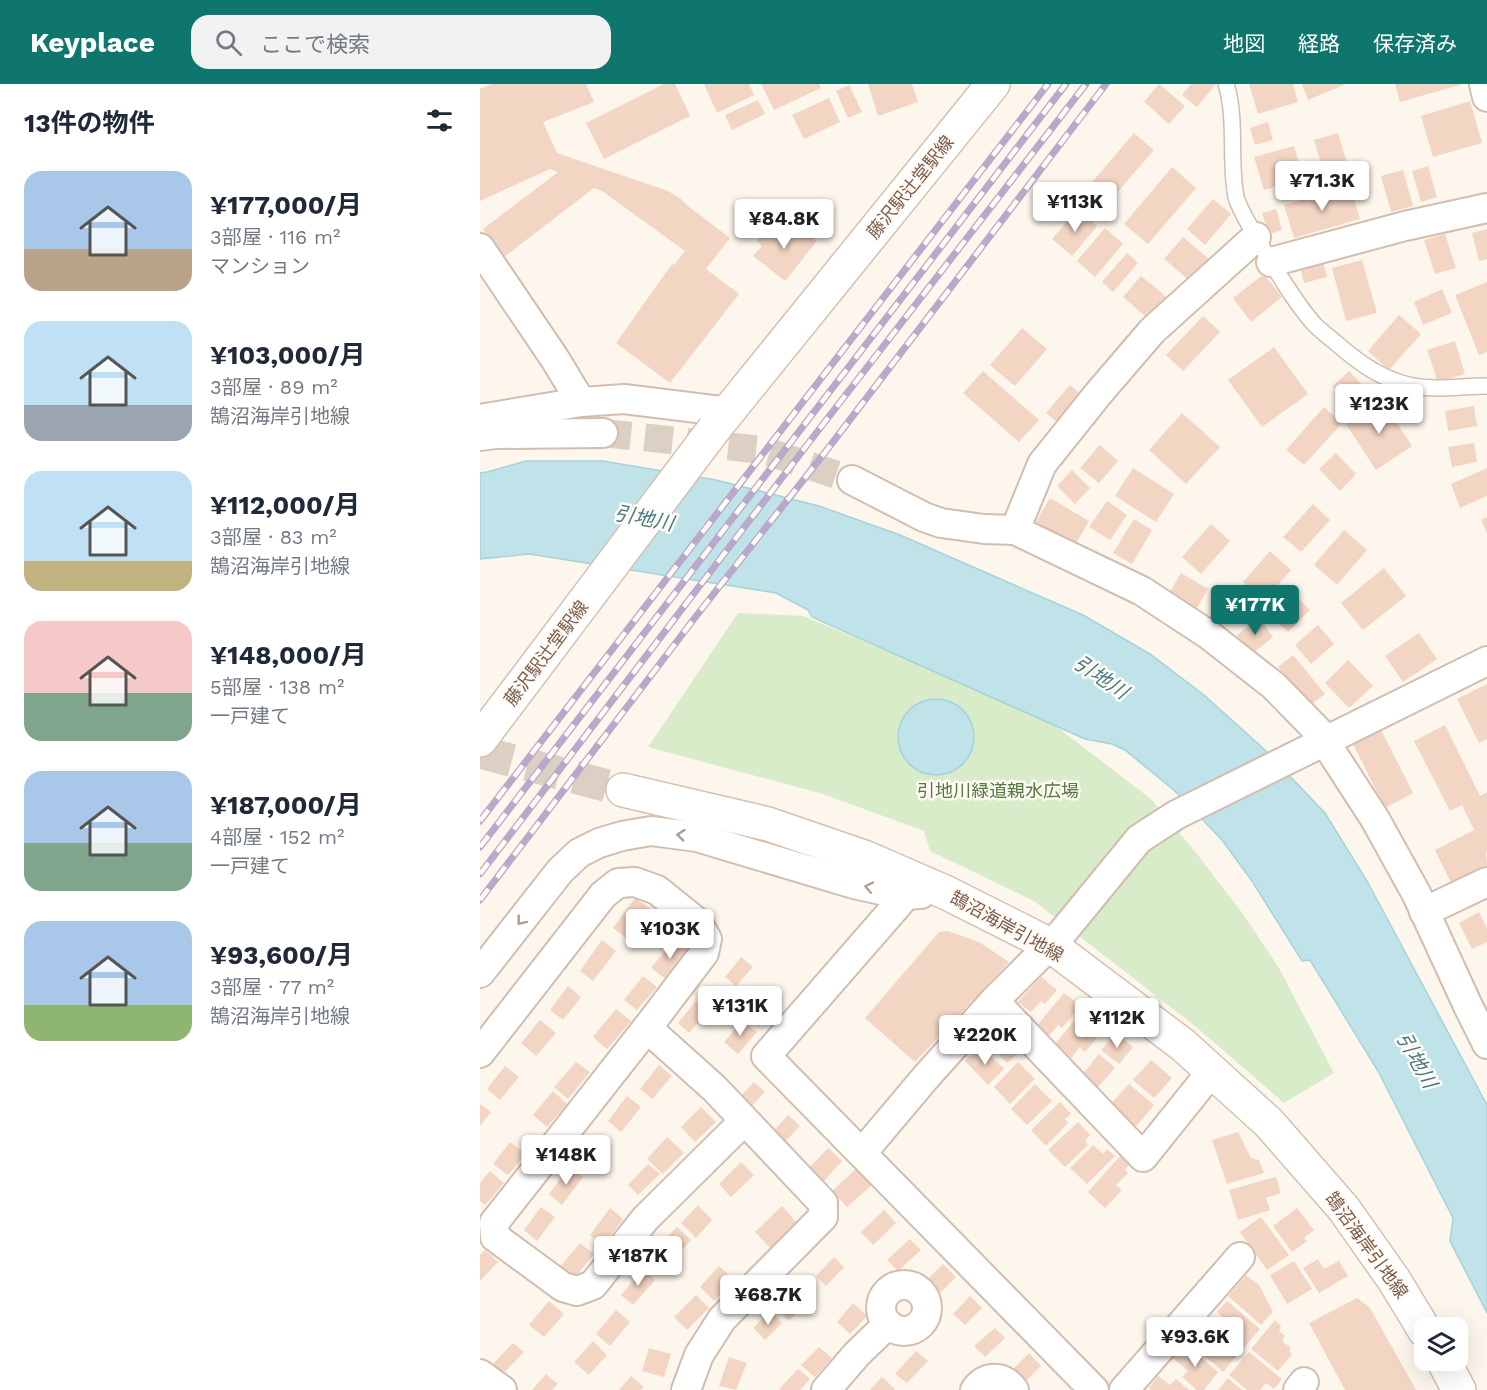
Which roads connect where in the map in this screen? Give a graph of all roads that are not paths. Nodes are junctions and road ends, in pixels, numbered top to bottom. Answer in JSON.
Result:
{"nodes":[{"id":1,"x":993,"y":84,"type":"edge"},
{"id":2,"x":1226,"y":84,"type":"edge"},
{"id":3,"x":1484,"y":84,"type":"edge"},
{"id":4,"x":1487,"y":98,"type":"edge"},
{"id":5,"x":1487,"y":208,"type":"edge"},
{"id":6,"x":1256,"y":237,"type":"junction"},
{"id":7,"x":480,"y":248,"type":"edge"},
{"id":8,"x":1271,"y":262,"type":"junction"},
{"id":9,"x":1487,"y":386,"type":"edge"},
{"id":10,"x":581,"y":402,"type":"junction"},
{"id":11,"x":480,"y":419,"type":"edge"},
{"id":12,"x":721,"y":420,"type":"junction"},
{"id":13,"x":603,"y":433,"type":"tunnel mouth"},
{"id":14,"x":480,"y":436,"type":"edge"},
{"id":15,"x":852,"y":480,"type":"tunnel mouth"},
{"id":16,"x":1015,"y":530,"type":"junction"},
{"id":17,"x":1487,"y":661,"type":"edge"},
{"id":18,"x":480,"y":740,"type":"edge"},
{"id":19,"x":1325,"y":741,"type":"junction"},
{"id":20,"x":623,"y":790,"type":"tunnel mouth"},
{"id":21,"x":1487,"y":882,"type":"edge"},
{"id":22,"x":947,"y":894,"type":"junction"},
{"id":23,"x":903,"y":895,"type":"junction"},
{"id":24,"x":1425,"y":912,"type":"junction"},
{"id":25,"x":1050,"y":945,"type":"junction"},
{"id":26,"x":480,"y":973,"type":"edge"},
{"id":27,"x":994,"y":1001,"type":"junction"},
{"id":28,"x":647,"y":1028,"type":"junction"},
{"id":29,"x":1487,"y":1044,"type":"edge"},
{"id":30,"x":480,"y":1053,"type":"edge"},
{"id":31,"x":1212,"y":1071,"type":"junction"},
{"id":32,"x":744,"y":1121,"type":"junction"},
{"id":33,"x":862,"y":1153,"type":"junction"},
{"id":34,"x":1240,"y":1257,"type":"dead end"},
{"id":35,"x":1416,"y":1317,"type":"edge"},
{"id":36,"x":888,"y":1324,"type":"dead end"},
{"id":37,"x":1449,"y":1371,"type":"edge"},
{"id":38,"x":480,"y":1374,"type":"edge"},
{"id":39,"x":502,"y":1390,"type":"edge"},
{"id":40,"x":686,"y":1390,"type":"edge"},
{"id":41,"x":826,"y":1390,"type":"edge"},
{"id":42,"x":975,"y":1390,"type":"edge"},
{"id":43,"x":1014,"y":1390,"type":"edge"},
{"id":44,"x":1094,"y":1390,"type":"edge"},
{"id":45,"x":1124,"y":1390,"type":"edge"},
{"id":46,"x":1459,"y":1390,"type":"edge"}],
"edges":[{"from":1,"to":12,"type":"street","name":"藤沢駅辻堂駅線"},
{"from":2,"to":6,"type":"lane"},
{"from":3,"to":4,"type":"street"},
{"from":5,"to":8,"type":"street"},
{"from":6,"to":8,"type":"lane"},
{"from":6,"to":16,"type":"street"},
{"from":7,"to":10,"type":"street"},
{"from":8,"to":9,"type":"lane"},
{"from":10,"to":11,"type":"street"},
{"from":10,"to":12,"type":"street"},
{"from":12,"to":18,"type":"street","name":"藤沢駅辻堂駅線","bridge":true},
{"from":13,"to":14,"type":"street"},
{"from":15,"to":16,"type":"street"},
{"from":16,"to":19,"type":"street"},
{"from":17,"to":19,"type":"street"},
{"from":19,"to":24,"type":"street"},
{"from":19,"to":25,"type":"street"},
{"from":20,"to":22,"type":"street","name":"鵠沼海岸引地線"},
{"from":21,"to":24,"type":"street"},
{"from":22,"to":23,"type":"street"},
{"from":22,"to":25,"type":"street","name":"鵠沼海岸引地線"},
{"from":23,"to":26,"type":"street","one_way":true},
{"from":23,"to":33,"type":"street"},
{"from":24,"to":29,"type":"street"},
{"from":25,"to":27,"type":"street"},
{"from":25,"to":31,"type":"street","name":"鵠沼海岸引地線"},
{"from":27,"to":31,"type":"street"},
{"from":27,"to":33,"type":"street"},
{"from":28,"to":30,"type":"street"},
{"from":28,"to":32,"type":"street"},
{"from":28,"to":32,"type":"street"},
{"from":31,"to":35,"type":"street","name":"鵠沼海岸引地線"},
{"from":32,"to":40,"type":"street"},
{"from":33,"to":44,"type":"street"},
{"from":34,"to":45,"type":"street"},
{"from":36,"to":41,"type":"street"},
{"from":37,"to":46,"type":"street"},
{"from":38,"to":39,"type":"street"},
{"from":42,"to":43,"type":"street"}]}
